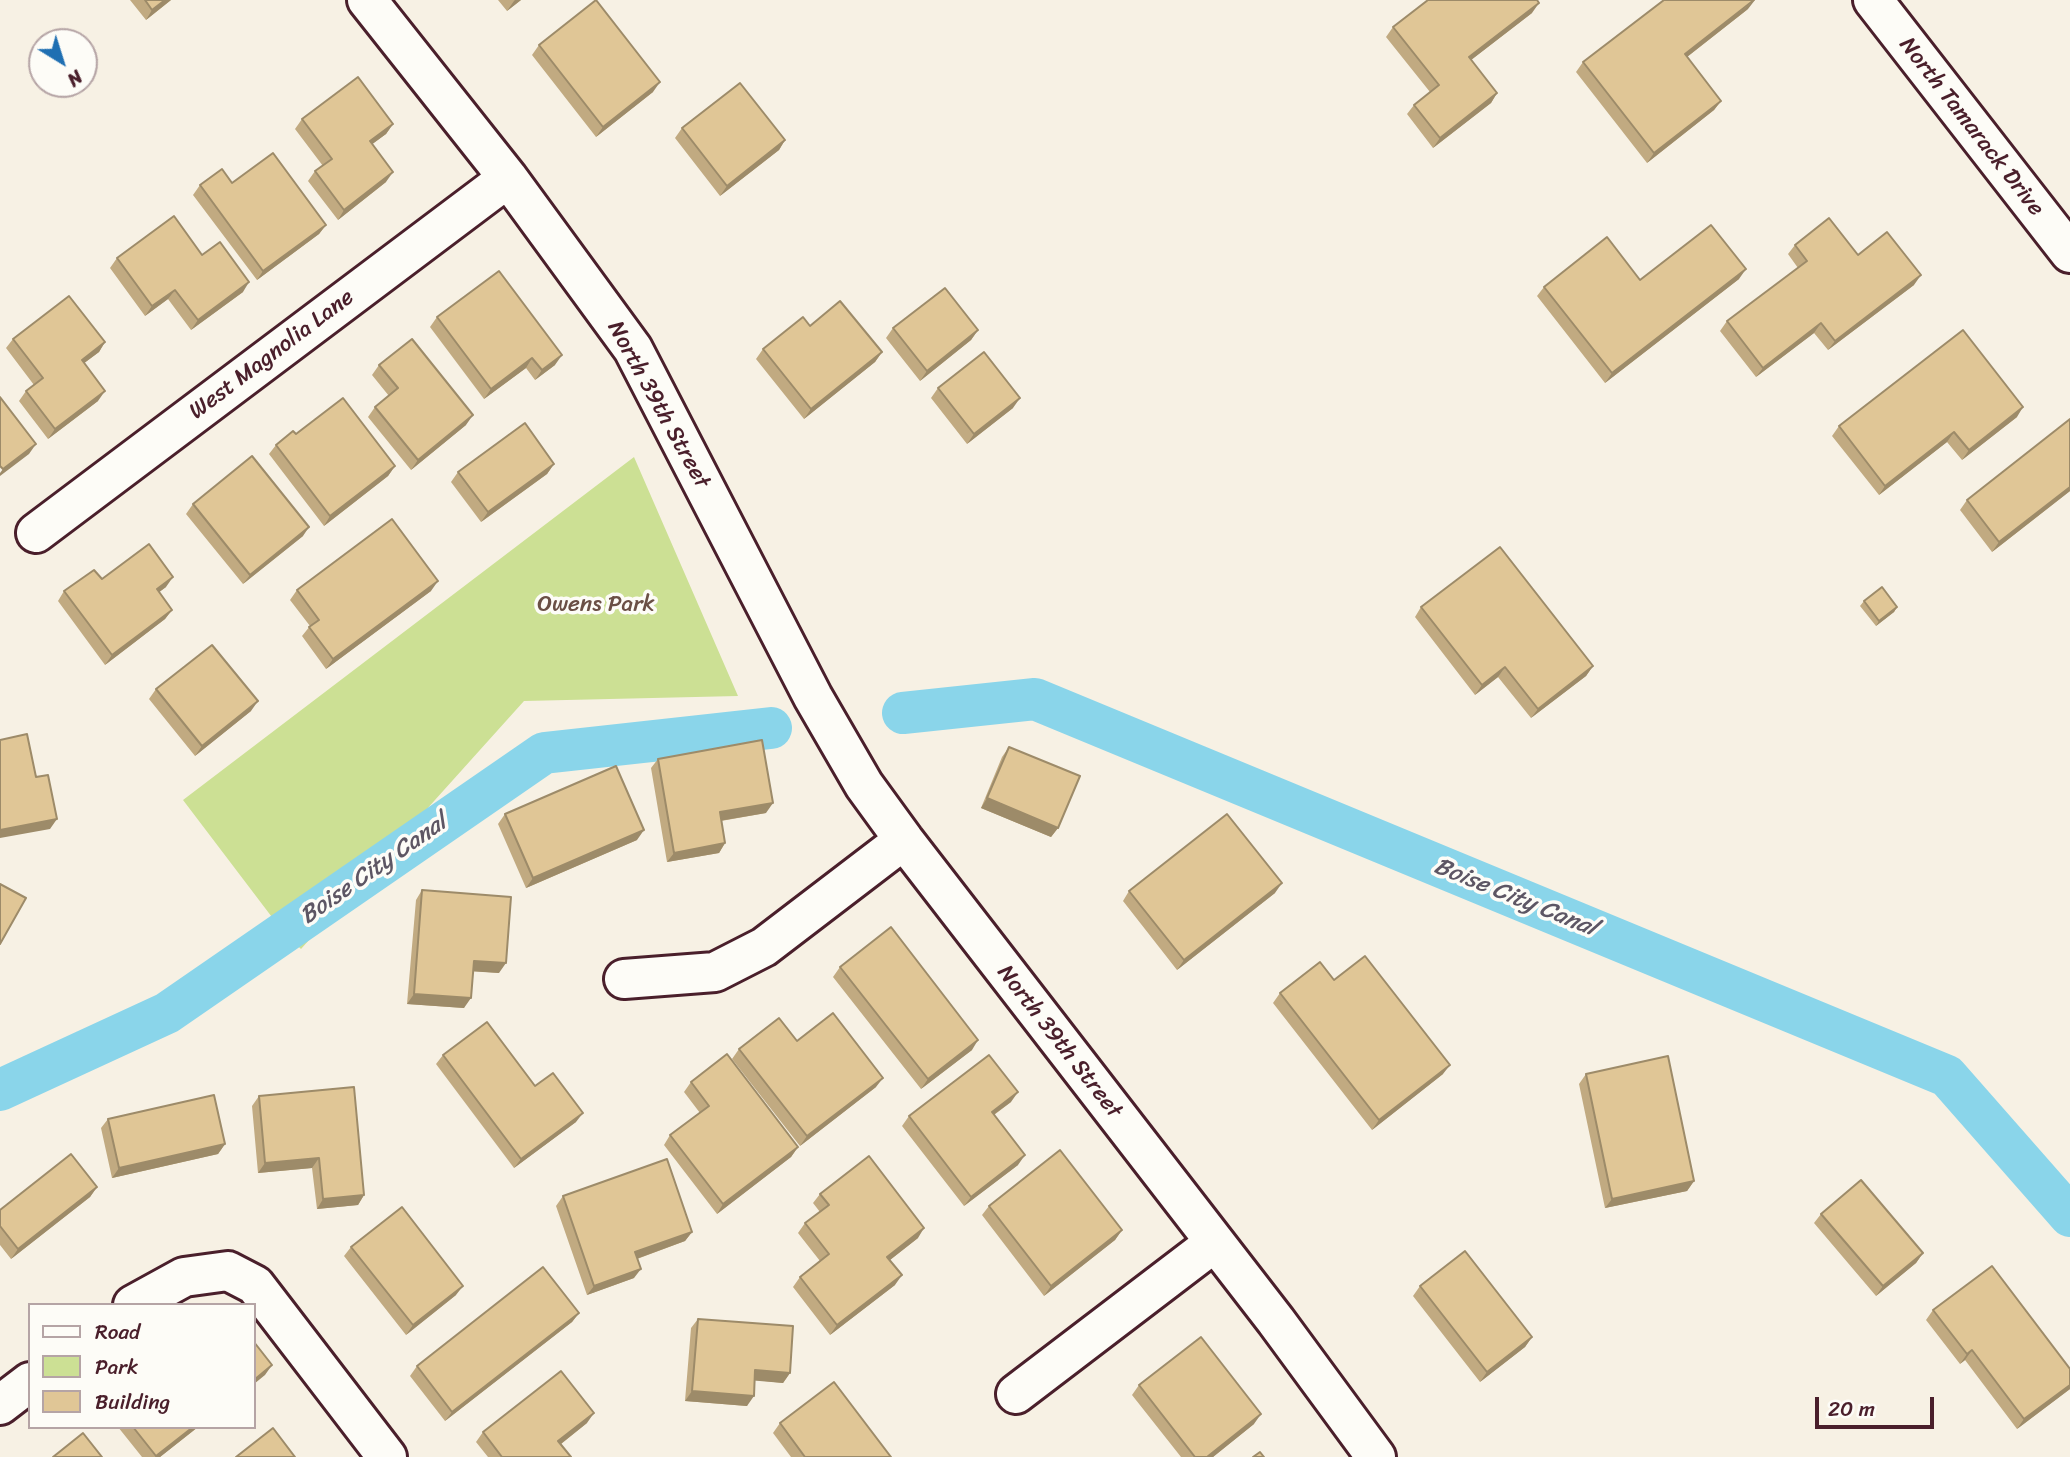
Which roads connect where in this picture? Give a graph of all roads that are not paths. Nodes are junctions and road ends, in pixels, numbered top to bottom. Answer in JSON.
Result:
{"nodes":[{"id":1,"x":367,"y":0,"type":"edge"},
{"id":2,"x":1873,"y":0,"type":"edge"},
{"id":3,"x":508,"y":178,"type":"junction"},
{"id":4,"x":2070,"y":253,"type":"edge"},
{"id":5,"x":36,"y":533,"type":"dead end"},
{"id":6,"x":904,"y":841,"type":"junction"},
{"id":7,"x":624,"y":979,"type":"dead end"},
{"id":8,"x":1214,"y":1243,"type":"junction"},
{"id":9,"x":137,"y":1303,"type":"edge"},
{"id":10,"x":28,"y":1384,"type":"edge"},
{"id":11,"x":1016,"y":1394,"type":"dead end"},
{"id":12,"x":0,"y":1405,"type":"edge"},
{"id":13,"x":387,"y":1457,"type":"edge"},
{"id":14,"x":1376,"y":1457,"type":"edge"}],
"edges":[{"from":1,"to":3,"type":"street","name":"North 39th Street"},
{"from":2,"to":4,"type":"street","name":"North Tamarack Drive"},
{"from":3,"to":5,"type":"street","name":"West Magnolia Lane"},
{"from":3,"to":6,"type":"street","name":"North 39th Street"},
{"from":6,"to":7,"type":"street"},
{"from":6,"to":8,"type":"street","name":"North 39th Street"},
{"from":8,"to":11,"type":"street"},
{"from":8,"to":14,"type":"street","name":"North 39th Street"},
{"from":9,"to":13,"type":"street"},
{"from":10,"to":12,"type":"street"}]}
